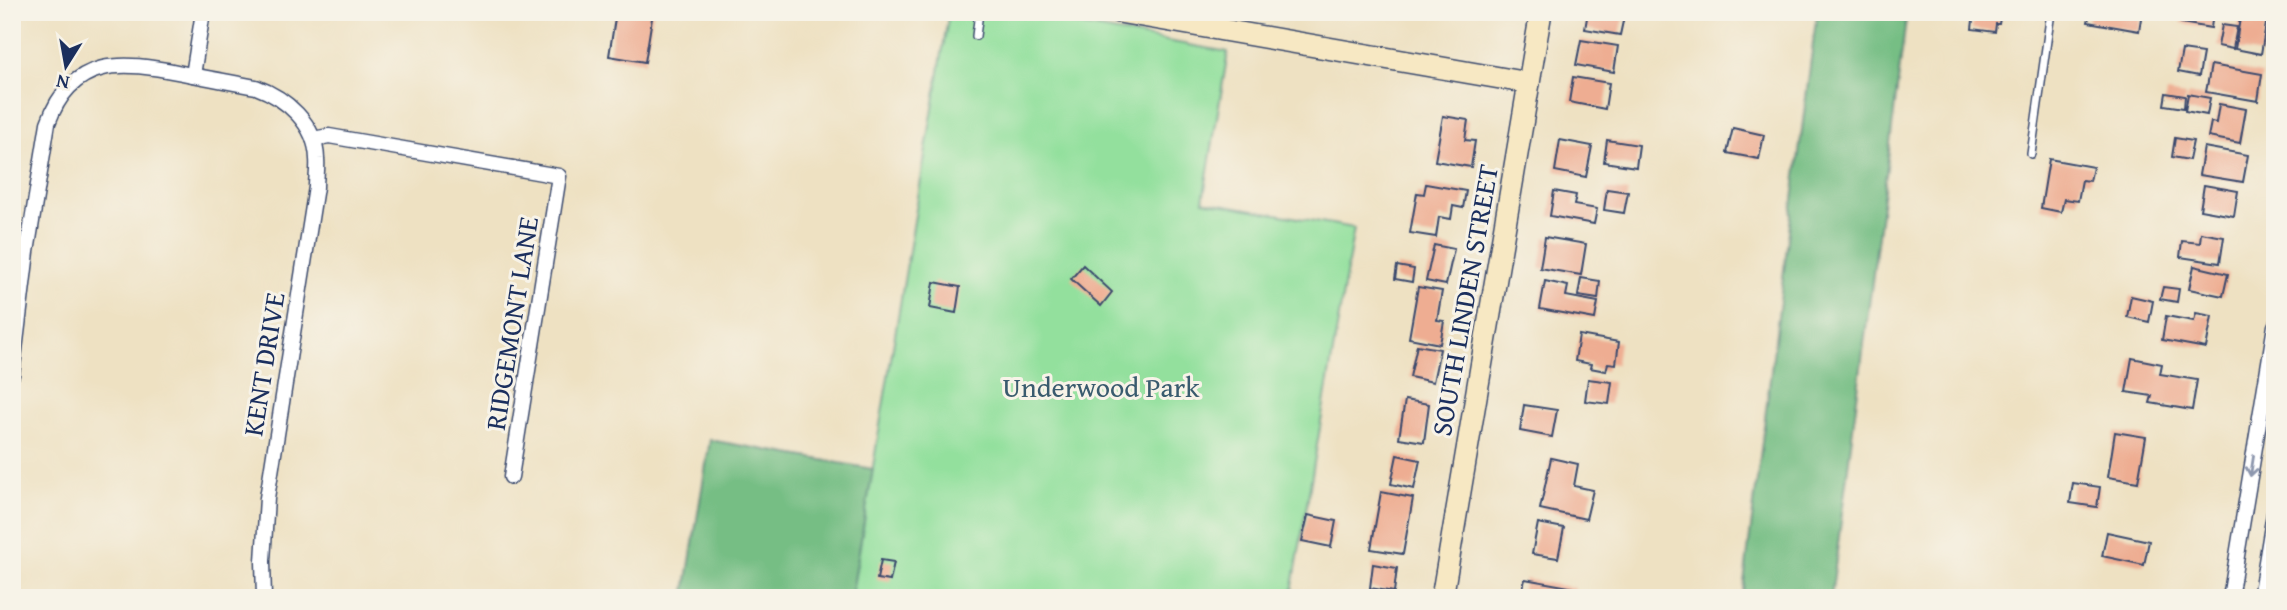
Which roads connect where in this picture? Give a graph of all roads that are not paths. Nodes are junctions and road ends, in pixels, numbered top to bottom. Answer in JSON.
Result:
{"nodes":[{"id":1,"x":203,"y":12,"type":"edge"},
{"id":2,"x":979,"y":12,"type":"edge"},
{"id":3,"x":1119,"y":12,"type":"edge"},
{"id":4,"x":1541,"y":12,"type":"edge"},
{"id":5,"x":2051,"y":12,"type":"edge"},
{"id":6,"x":976,"y":36,"type":"dead end"},
{"id":7,"x":193,"y":75,"type":"junction"},
{"id":8,"x":1529,"y":83,"type":"junction"},
{"id":9,"x":313,"y":139,"type":"junction"},
{"id":10,"x":2031,"y":154,"type":"dead end"},
{"id":11,"x":2275,"y":326,"type":"edge"},
{"id":12,"x":12,"y":375,"type":"edge"},
{"id":13,"x":511,"y":477,"type":"dead end"},
{"id":14,"x":2275,"y":508,"type":"edge"},
{"id":15,"x":264,"y":598,"type":"edge"},
{"id":16,"x":1443,"y":598,"type":"edge"},
{"id":17,"x":2230,"y":598,"type":"edge"},
{"id":18,"x":2260,"y":598,"type":"edge"}],
"edges":[{"from":1,"to":7,"type":"street"},
{"from":2,"to":6,"type":"lane"},
{"from":3,"to":8,"type":"main road"},
{"from":4,"to":8,"type":"main road","name":"SOUTH LINDEN STREET"},
{"from":5,"to":10,"type":"lane"},
{"from":7,"to":9,"type":"street"},
{"from":7,"to":12,"type":"street"},
{"from":8,"to":16,"type":"main road","name":"SOUTH LINDEN STREET"},
{"from":9,"to":13,"type":"street","name":"RIDGEMONT LANE"},
{"from":9,"to":15,"type":"street","name":"KENT DRIVE"},
{"from":11,"to":17,"type":"street","one_way":true},
{"from":14,"to":18,"type":"street"}]}
